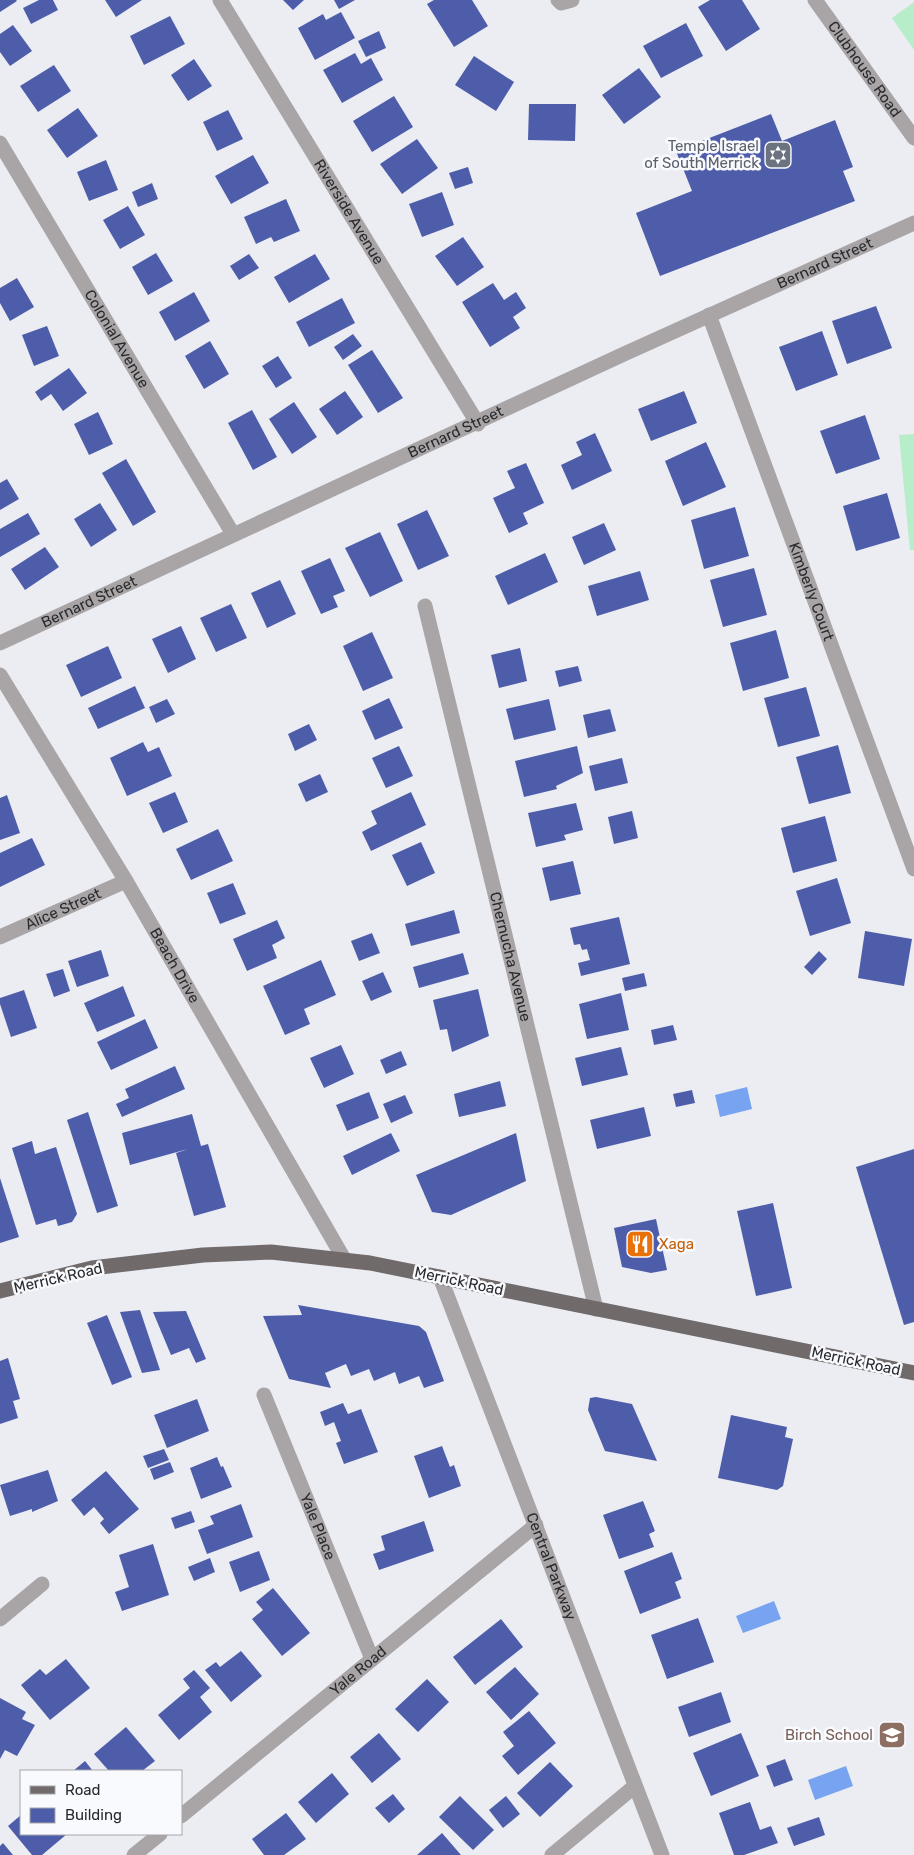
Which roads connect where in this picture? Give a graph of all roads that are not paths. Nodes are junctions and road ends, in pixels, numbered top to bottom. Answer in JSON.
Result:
{"nodes":[{"id":1,"x":220,"y":0,"type":"edge"},
{"id":2,"x":558,"y":0,"type":"edge"},
{"id":3,"x":572,"y":0,"type":"edge"},
{"id":4,"x":814,"y":0,"type":"edge"},
{"id":5,"x":914,"y":138,"type":"edge"},
{"id":6,"x":0,"y":143,"type":"edge"},
{"id":7,"x":914,"y":223,"type":"edge"},
{"id":8,"x":709,"y":315,"type":"junction"},
{"id":9,"x":478,"y":424,"type":"junction"},
{"id":10,"x":234,"y":534,"type":"junction"},
{"id":11,"x":425,"y":606,"type":"dead end"},
{"id":12,"x":0,"y":643,"type":"edge"},
{"id":13,"x":0,"y":675,"type":"edge"},
{"id":14,"x":914,"y":869,"type":"edge"},
{"id":15,"x":126,"y":881,"type":"junction"},
{"id":16,"x":0,"y":937,"type":"edge"},
{"id":17,"x":344,"y":1259,"type":"junction"},
{"id":18,"x":440,"y":1277,"type":"junction"},
{"id":19,"x":0,"y":1291,"type":"edge"},
{"id":20,"x":596,"y":1309,"type":"junction"},
{"id":21,"x":914,"y":1373,"type":"edge"},
{"id":22,"x":264,"y":1395,"type":"dead end"},
{"id":23,"x":536,"y":1526,"type":"junction"},
{"id":24,"x":42,"y":1584,"type":"dead end"},
{"id":25,"x":0,"y":1619,"type":"edge"},
{"id":26,"x":372,"y":1659,"type":"junction"},
{"id":27,"x":635,"y":1786,"type":"junction"},
{"id":28,"x":182,"y":1815,"type":"edge"},
{"id":29,"x":159,"y":1835,"type":"edge"},
{"id":30,"x":134,"y":1855,"type":"edge"},
{"id":31,"x":552,"y":1855,"type":"edge"},
{"id":32,"x":662,"y":1855,"type":"edge"}],
"edges":[{"from":1,"to":9,"type":"street","name":"Riverside Avenue"},
{"from":2,"to":3,"type":"street"},
{"from":4,"to":5,"type":"street","name":"Clubhouse Road"},
{"from":6,"to":10,"type":"street","name":"Colonial Avenue"},
{"from":7,"to":8,"type":"street","name":"Bernard Street"},
{"from":8,"to":9,"type":"street","name":"Bernard Street"},
{"from":8,"to":14,"type":"street","name":"Kimberly Court"},
{"from":9,"to":10,"type":"street","name":"Bernard Street"},
{"from":10,"to":12,"type":"street","name":"Bernard Street"},
{"from":11,"to":20,"type":"street","name":"Chernucha Avenue"},
{"from":13,"to":15,"type":"street","name":"Beach Drive"},
{"from":15,"to":16,"type":"street","name":"Alice Street"},
{"from":15,"to":17,"type":"street","name":"Beach Drive"},
{"from":17,"to":18,"type":"main road","name":"Merrick Road"},
{"from":17,"to":19,"type":"main road","name":"Merrick Road"},
{"from":18,"to":20,"type":"main road","name":"Merrick Road"},
{"from":18,"to":23,"type":"street","name":"Central Parkway"},
{"from":20,"to":21,"type":"main road","name":"Merrick Road"},
{"from":22,"to":26,"type":"street","name":"Yale Place"},
{"from":23,"to":26,"type":"street","name":"Yale Road"},
{"from":23,"to":27,"type":"street","name":"Central Parkway"},
{"from":24,"to":25,"type":"street"},
{"from":26,"to":28,"type":"street","name":"Yale Road"},
{"from":27,"to":31,"type":"street"},
{"from":27,"to":32,"type":"street","name":"Central Parkway"},
{"from":29,"to":30,"type":"street"}]}
